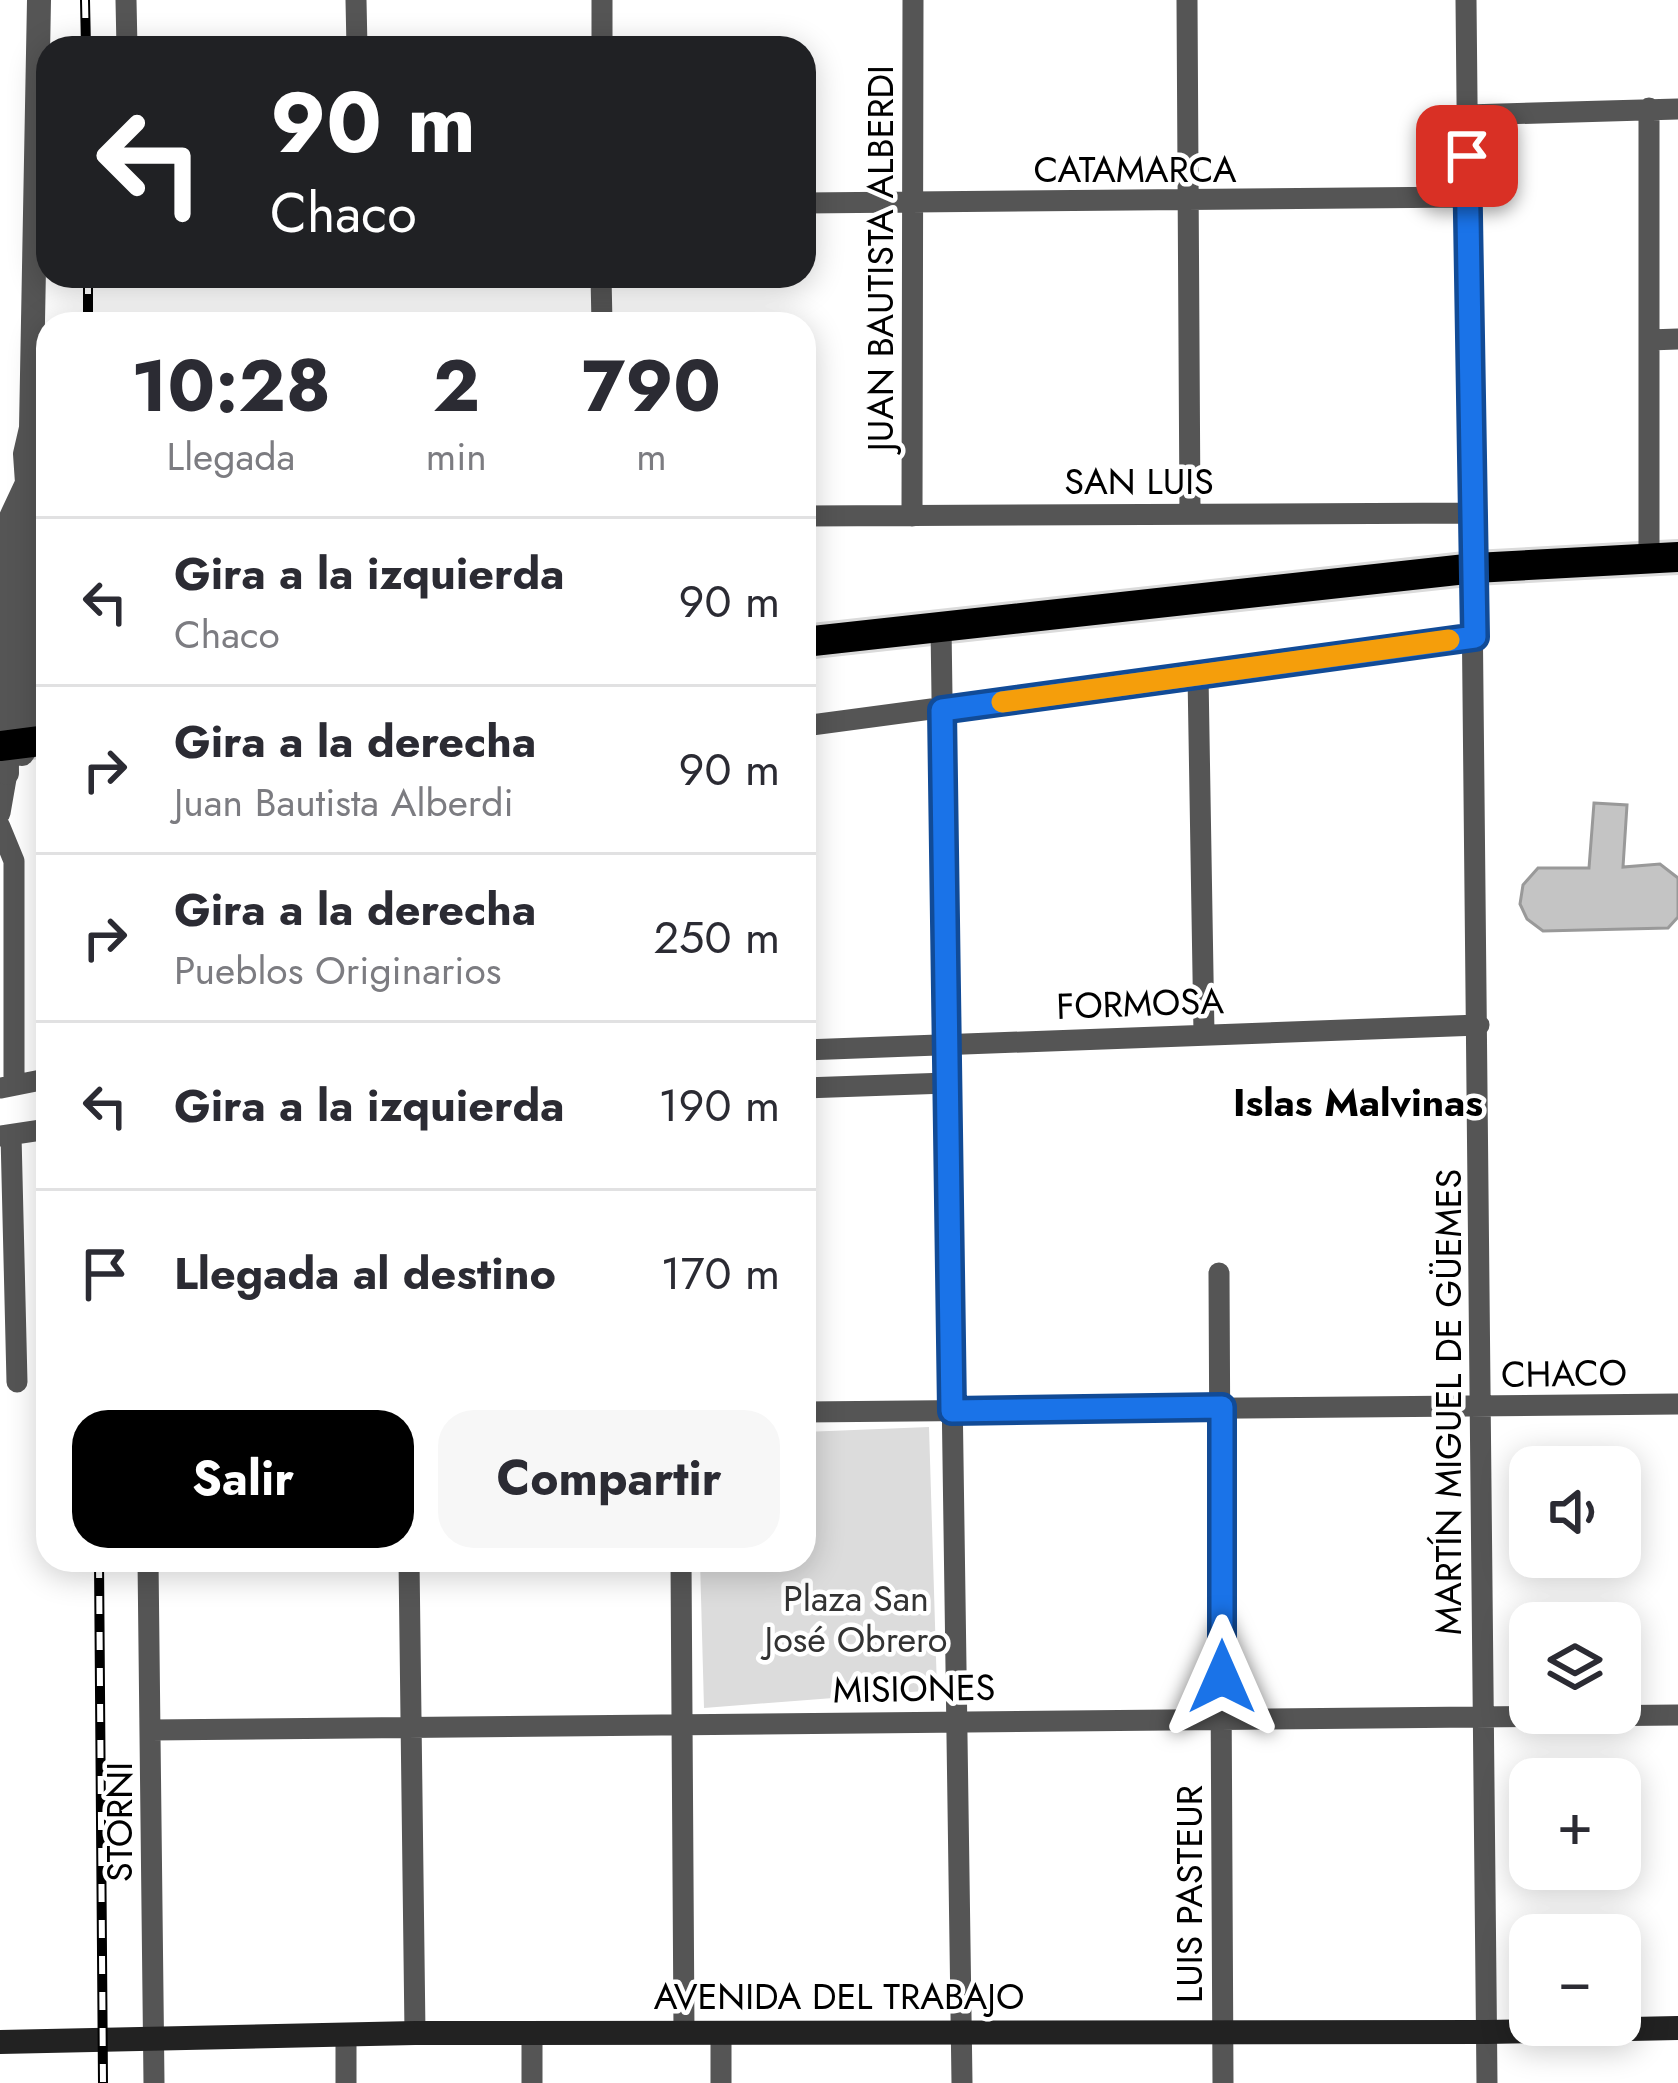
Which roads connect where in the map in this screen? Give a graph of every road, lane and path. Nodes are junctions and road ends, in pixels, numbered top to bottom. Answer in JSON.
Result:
{"nodes":[{"id":1,"x":39,"y":0,"type":"edge"},
{"id":2,"x":126,"y":0,"type":"edge"},
{"id":3,"x":356,"y":0,"type":"edge"},
{"id":4,"x":602,"y":0,"type":"edge"},
{"id":5,"x":913,"y":0,"type":"edge"},
{"id":6,"x":1187,"y":0,"type":"edge"},
{"id":7,"x":1466,"y":0,"type":"edge"},
{"id":8,"x":38,"y":36,"type":"edge"},
{"id":9,"x":127,"y":36,"type":"edge"},
{"id":10,"x":357,"y":36,"type":"edge"},
{"id":11,"x":602,"y":36,"type":"edge"},
{"id":12,"x":1649,"y":108,"type":"junction"},
{"id":13,"x":1678,"y":109,"type":"edge"},
{"id":14,"x":1467,"y":115,"type":"junction"},
{"id":15,"x":36,"y":160,"type":"edge"},
{"id":16,"x":1467,"y":197,"type":"junction"},
{"id":17,"x":1189,"y":202,"type":"junction"},
{"id":18,"x":816,"y":203,"type":"edge"},
{"id":19,"x":914,"y":203,"type":"junction"},
{"id":20,"x":1678,"y":339,"type":"edge"},
{"id":21,"x":1649,"y":340,"type":"junction"},
{"id":22,"x":36,"y":443,"type":"edge"},
{"id":23,"x":15,"y":510,"type":"edge"},
{"id":24,"x":1474,"y":513,"type":"junction"},
{"id":25,"x":1190,"y":514,"type":"junction"},
{"id":26,"x":816,"y":516,"type":"edge"},
{"id":27,"x":912,"y":516,"type":"junction"},
{"id":28,"x":1664,"y":557,"type":"edge"},
{"id":29,"x":1475,"y":568,"type":"junction"},
{"id":30,"x":941,"y":627,"type":"junction"},
{"id":31,"x":1475,"y":637,"type":"junction"},
{"id":32,"x":816,"y":641,"type":"edge"},
{"id":33,"x":1198,"y":675,"type":"junction"},
{"id":34,"x":942,"y":710,"type":"junction"},
{"id":35,"x":816,"y":725,"type":"edge"},
{"id":36,"x":19,"y":750,"type":"edge"},
{"id":37,"x":0,"y":813,"type":"edge"},
{"id":38,"x":0,"y":827,"type":"edge"},
{"id":39,"x":1478,"y":1025,"type":"junction"},
{"id":40,"x":1204,"y":1034,"type":"junction"},
{"id":41,"x":946,"y":1042,"type":"junction"},
{"id":42,"x":816,"y":1049,"type":"edge"},
{"id":43,"x":947,"y":1083,"type":"junction"},
{"id":44,"x":7,"y":1086,"type":"edge"},
{"id":45,"x":816,"y":1088,"type":"edge"},
{"id":46,"x":36,"y":1131,"type":"edge"},
{"id":47,"x":6,"y":1136,"type":"edge"},
{"id":48,"x":1219,"y":1273,"type":"dead end"},
{"id":49,"x":17,"y":1382,"type":"dead end"},
{"id":50,"x":1678,"y":1404,"type":"edge"},
{"id":51,"x":1222,"y":1407,"type":"junction"},
{"id":52,"x":1481,"y":1407,"type":"junction"},
{"id":53,"x":952,"y":1411,"type":"junction"},
{"id":54,"x":816,"y":1412,"type":"edge"},
{"id":55,"x":148,"y":1572,"type":"edge"},
{"id":56,"x":410,"y":1572,"type":"edge"},
{"id":57,"x":681,"y":1572,"type":"edge"},
{"id":58,"x":1678,"y":1715,"type":"edge"},
{"id":59,"x":1482,"y":1717,"type":"junction"},
{"id":60,"x":956,"y":1720,"type":"junction"},
{"id":61,"x":1222,"y":1722,"type":"junction"},
{"id":62,"x":685,"y":1726,"type":"junction"},
{"id":63,"x":410,"y":1728,"type":"junction"},
{"id":64,"x":151,"y":1730,"type":"junction"},
{"id":65,"x":1678,"y":2028,"type":"edge"},
{"id":66,"x":1222,"y":2030,"type":"junction"},
{"id":67,"x":684,"y":2032,"type":"junction"},
{"id":68,"x":1486,"y":2032,"type":"junction"},
{"id":69,"x":415,"y":2033,"type":"junction"},
{"id":70,"x":961,"y":2033,"type":"junction"},
{"id":71,"x":721,"y":2034,"type":"junction"},
{"id":72,"x":346,"y":2035,"type":"junction"},
{"id":73,"x":532,"y":2035,"type":"junction"},
{"id":74,"x":153,"y":2040,"type":"junction"},
{"id":75,"x":0,"y":2042,"type":"edge"},
{"id":76,"x":154,"y":2083,"type":"edge"},
{"id":77,"x":346,"y":2083,"type":"edge"},
{"id":78,"x":532,"y":2083,"type":"edge"},
{"id":79,"x":721,"y":2083,"type":"edge"},
{"id":80,"x":962,"y":2083,"type":"edge"},
{"id":81,"x":1222,"y":2083,"type":"edge"},
{"id":82,"x":1486,"y":2083,"type":"edge"}],
"edges":[{"from":1,"to":8,"type":"street"},
{"from":2,"to":9,"type":"street"},
{"from":3,"to":10,"type":"street"},
{"from":4,"to":11,"type":"street"},
{"from":5,"to":19,"type":"street","name":"JUAN BAUTISTA ALBERDI"},
{"from":6,"to":17,"type":"street"},
{"from":7,"to":14,"type":"street","name":"MARTÍN MIGUEL DE GÜEMES"},
{"from":12,"to":13,"type":"street"},
{"from":12,"to":14,"type":"street"},
{"from":12,"to":21,"type":"street"},
{"from":14,"to":16,"type":"street","name":"MARTÍN MIGUEL DE GÜEMES"},
{"from":15,"to":22,"type":"street"},
{"from":16,"to":17,"type":"street","name":"CATAMARCA"},
{"from":16,"to":24,"type":"street","name":"MARTÍN MIGUEL DE GÜEMES"},
{"from":17,"to":19,"type":"street","name":"CATAMARCA"},
{"from":17,"to":25,"type":"street"},
{"from":18,"to":19,"type":"street","name":"CATAMARCA"},
{"from":19,"to":27,"type":"street","name":"JUAN BAUTISTA ALBERDI"},
{"from":20,"to":21,"type":"street"},
{"from":21,"to":28,"type":"street"},
{"from":23,"to":36,"type":"street"},
{"from":24,"to":25,"type":"street","name":"SAN LUIS"},
{"from":24,"to":29,"type":"street","name":"MARTÍN MIGUEL DE GÜEMES"},
{"from":25,"to":27,"type":"street","name":"SAN LUIS"},
{"from":26,"to":27,"type":"street","name":"SAN LUIS"},
{"from":28,"to":29,"type":"main road"},
{"from":29,"to":30,"type":"main road"},
{"from":29,"to":31,"type":"street","name":"MARTÍN MIGUEL DE GÜEMES"},
{"from":30,"to":32,"type":"main road"},
{"from":30,"to":34,"type":"street"},
{"from":31,"to":33,"type":"street"},
{"from":31,"to":39,"type":"street","name":"MARTÍN MIGUEL DE GÜEMES"},
{"from":33,"to":34,"type":"street"},
{"from":33,"to":40,"type":"street"},
{"from":34,"to":35,"type":"street"},
{"from":34,"to":41,"type":"street"},
{"from":36,"to":37,"type":"street"},
{"from":38,"to":44,"type":"street"},
{"from":39,"to":40,"type":"street","name":"FORMOSA"},
{"from":39,"to":52,"type":"street","name":"MARTÍN MIGUEL DE GÜEMES"},
{"from":40,"to":41,"type":"street","name":"FORMOSA"},
{"from":41,"to":42,"type":"street","name":"FORMOSA"},
{"from":41,"to":43,"type":"street"},
{"from":43,"to":45,"type":"street"},
{"from":43,"to":53,"type":"street"},
{"from":46,"to":47,"type":"street"},
{"from":47,"to":49,"type":"street"},
{"from":48,"to":51,"type":"street","name":"LUIS PASTEUR"},
{"from":50,"to":52,"type":"street","name":"CHACO"},
{"from":51,"to":52,"type":"street","name":"CHACO"},
{"from":51,"to":53,"type":"street","name":"CHACO"},
{"from":51,"to":61,"type":"street","name":"LUIS PASTEUR"},
{"from":52,"to":59,"type":"street","name":"MARTÍN MIGUEL DE GÜEMES"},
{"from":53,"to":54,"type":"street","name":"CHACO"},
{"from":53,"to":60,"type":"street"},
{"from":55,"to":64,"type":"street","name":"STORNI"},
{"from":56,"to":63,"type":"street"},
{"from":57,"to":62,"type":"street"},
{"from":58,"to":59,"type":"street","name":"MISIONES"},
{"from":59,"to":61,"type":"street","name":"MISIONES"},
{"from":59,"to":68,"type":"street","name":"MARTÍN MIGUEL DE GÜEMES"},
{"from":60,"to":61,"type":"street","name":"MISIONES"},
{"from":60,"to":62,"type":"street","name":"MISIONES"},
{"from":60,"to":70,"type":"street"},
{"from":61,"to":66,"type":"street","name":"LUIS PASTEUR"},
{"from":62,"to":63,"type":"street","name":"MISIONES"},
{"from":62,"to":67,"type":"street"},
{"from":63,"to":64,"type":"street","name":"MISIONES"},
{"from":63,"to":69,"type":"street"},
{"from":64,"to":74,"type":"street","name":"STORNI"},
{"from":65,"to":68,"type":"main road","name":"AVENIDA DEL TRABAJO"},
{"from":66,"to":68,"type":"main road","name":"AVENIDA DEL TRABAJO"},
{"from":66,"to":70,"type":"main road","name":"AVENIDA DEL TRABAJO"},
{"from":66,"to":81,"type":"street","name":"LUIS PASTEUR"},
{"from":67,"to":71,"type":"main road","name":"AVENIDA DEL TRABAJO"},
{"from":67,"to":73,"type":"main road","name":"AVENIDA DEL TRABAJO"},
{"from":68,"to":82,"type":"street","name":"MARTÍN MIGUEL DE GÜEMES"},
{"from":69,"to":72,"type":"main road","name":"AVENIDA DEL TRABAJO"},
{"from":69,"to":73,"type":"main road","name":"AVENIDA DEL TRABAJO"},
{"from":70,"to":71,"type":"main road","name":"AVENIDA DEL TRABAJO"},
{"from":70,"to":80,"type":"street"},
{"from":71,"to":79,"type":"street"},
{"from":72,"to":74,"type":"main road","name":"AVENIDA DEL TRABAJO"},
{"from":72,"to":77,"type":"street"},
{"from":73,"to":78,"type":"street"},
{"from":74,"to":75,"type":"main road","name":"AVENIDA DEL TRABAJO"},
{"from":74,"to":76,"type":"street","name":"STORNI"}]}
